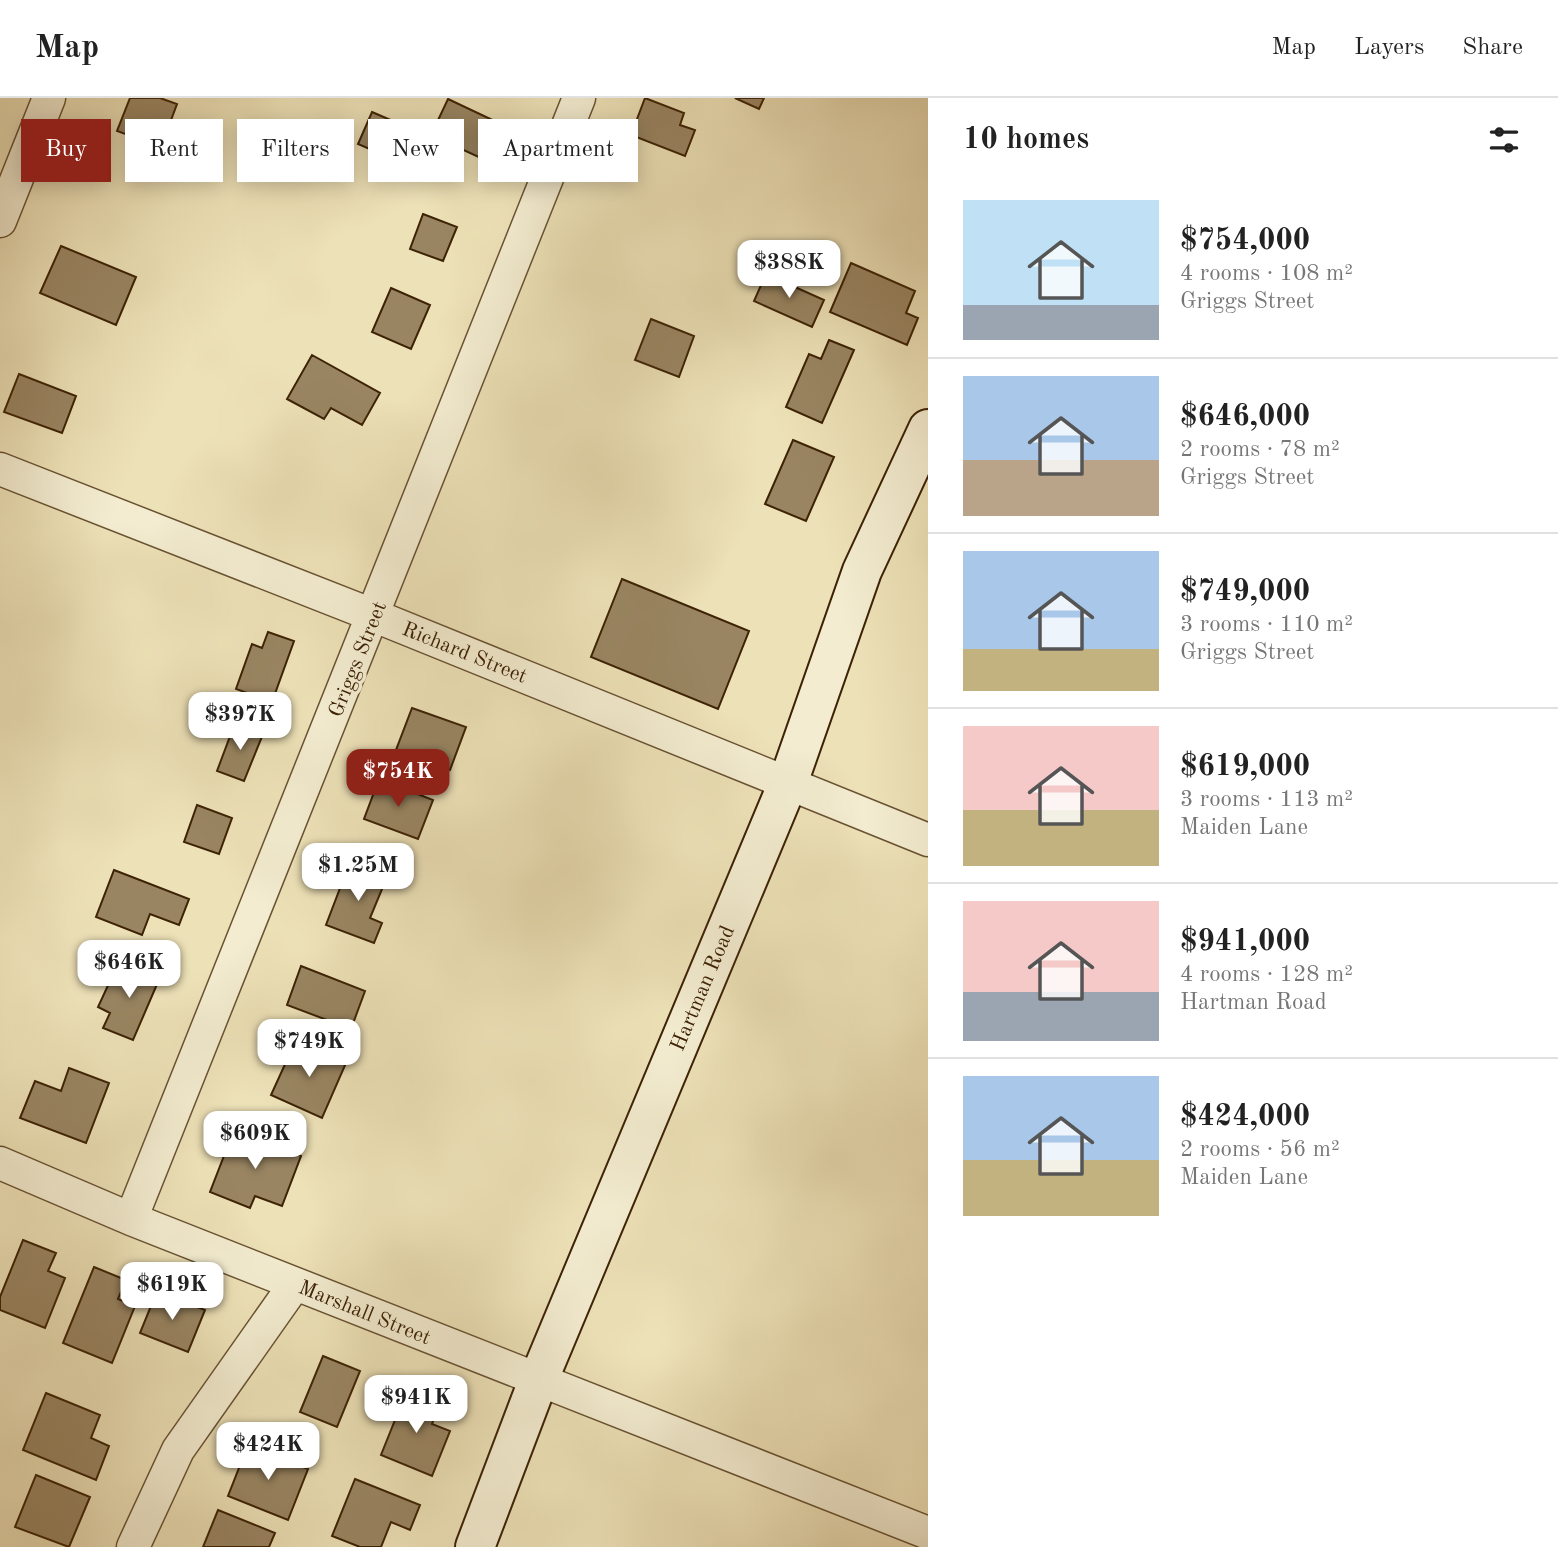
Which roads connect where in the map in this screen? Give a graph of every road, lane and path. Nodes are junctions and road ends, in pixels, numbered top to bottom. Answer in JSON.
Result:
{"nodes":[{"id":1,"x":49,"y":98,"type":"edge"},
{"id":2,"x":579,"y":98,"type":"edge"},
{"id":3,"x":0,"y":221,"type":"edge"},
{"id":4,"x":928,"y":429,"type":"edge"},
{"id":5,"x":0,"y":469,"type":"edge"},
{"id":6,"x":375,"y":616,"type":"junction"},
{"id":7,"x":788,"y":783,"type":"junction"},
{"id":8,"x":928,"y":840,"type":"edge"},
{"id":9,"x":0,"y":1163,"type":"edge"},
{"id":10,"x":131,"y":1219,"type":"junction"},
{"id":11,"x":295,"y":1283,"type":"junction"},
{"id":12,"x":538,"y":1381,"type":"junction"},
{"id":13,"x":928,"y":1533,"type":"edge"},
{"id":14,"x":133,"y":1547,"type":"edge"},
{"id":15,"x":475,"y":1547,"type":"edge"}],
"edges":[{"from":1,"to":3,"type":"street"},
{"from":2,"to":6,"type":"street","name":"Griggs Street"},
{"from":4,"to":7,"type":"street","name":"Hartman Road"},
{"from":5,"to":6,"type":"street","name":"Richard Street"},
{"from":6,"to":7,"type":"street","name":"Richard Street"},
{"from":6,"to":10,"type":"street","name":"Griggs Street"},
{"from":7,"to":8,"type":"street","name":"Richard Street"},
{"from":7,"to":12,"type":"street","name":"Hartman Road"},
{"from":9,"to":10,"type":"street","name":"Marshall Street"},
{"from":10,"to":11,"type":"street","name":"Marshall Street"},
{"from":11,"to":12,"type":"street","name":"Marshall Street"},
{"from":11,"to":14,"type":"street"},
{"from":12,"to":13,"type":"street","name":"Marshall Street"},
{"from":12,"to":15,"type":"street","name":"Hartman Road"}]}
